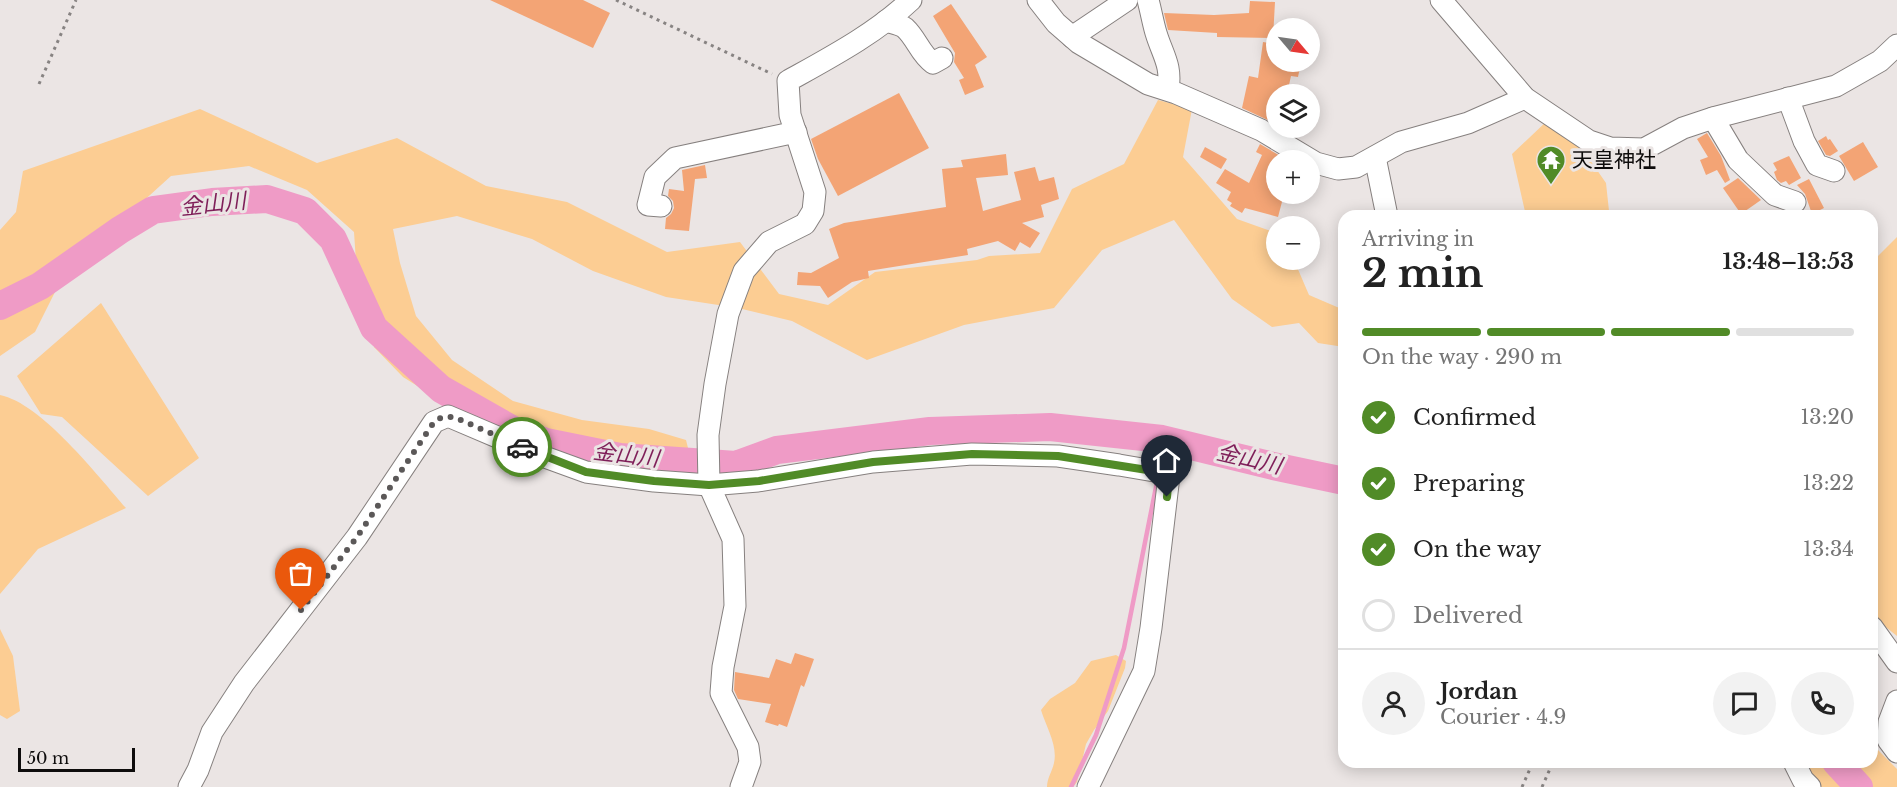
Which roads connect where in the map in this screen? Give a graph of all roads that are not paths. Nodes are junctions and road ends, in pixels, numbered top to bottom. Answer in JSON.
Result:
{"nodes":[{"id":1,"x":911,"y":0,"type":"edge"},
{"id":2,"x":1038,"y":0,"type":"edge"},
{"id":3,"x":1127,"y":0,"type":"edge"},
{"id":4,"x":1148,"y":0,"type":"edge"},
{"id":5,"x":1441,"y":0,"type":"edge"},
{"id":6,"x":886,"y":21,"type":"junction"},
{"id":7,"x":1072,"y":37,"type":"junction"},
{"id":8,"x":1893,"y":57,"type":"edge"},
{"id":9,"x":942,"y":58,"type":"dead end"},
{"id":10,"x":1168,"y":90,"type":"junction"},
{"id":11,"x":1525,"y":98,"type":"junction"},
{"id":12,"x":1788,"y":98,"type":"junction"},
{"id":13,"x":1713,"y":118,"type":"junction"},
{"id":14,"x":796,"y":132,"type":"junction"},
{"id":15,"x":1375,"y":157,"type":"junction"},
{"id":16,"x":1834,"y":171,"type":"dead end"},
{"id":17,"x":1795,"y":202,"type":"dead end"},
{"id":18,"x":661,"y":206,"type":"dead end"},
{"id":19,"x":1386,"y":210,"type":"edge"},
{"id":20,"x":709,"y":481,"type":"junction"},
{"id":21,"x":1878,"y":635,"type":"edge"},
{"id":22,"x":1897,"y":662,"type":"edge"},
{"id":23,"x":1897,"y":701,"type":"edge"},
{"id":24,"x":1897,"y":752,"type":"edge"},
{"id":25,"x":1797,"y":768,"type":"edge"},
{"id":26,"x":189,"y":787,"type":"edge"},
{"id":27,"x":741,"y":787,"type":"edge"},
{"id":28,"x":1088,"y":787,"type":"edge"},
{"id":29,"x":1810,"y":787,"type":"edge"}],
"edges":[{"from":1,"to":6,"type":"street"},
{"from":2,"to":7,"type":"street"},
{"from":3,"to":7,"type":"street"},
{"from":4,"to":10,"type":"street"},
{"from":5,"to":11,"type":"street"},
{"from":6,"to":9,"type":"street"},
{"from":6,"to":14,"type":"street"},
{"from":7,"to":10,"type":"street"},
{"from":8,"to":12,"type":"street"},
{"from":10,"to":15,"type":"street"},
{"from":11,"to":13,"type":"street"},
{"from":11,"to":15,"type":"street"},
{"from":12,"to":13,"type":"street"},
{"from":12,"to":16,"type":"street"},
{"from":13,"to":17,"type":"street"},
{"from":14,"to":18,"type":"street"},
{"from":14,"to":20,"type":"street"},
{"from":15,"to":19,"type":"street"},
{"from":20,"to":26,"type":"street"},
{"from":20,"to":27,"type":"street"},
{"from":20,"to":28,"type":"street"},
{"from":21,"to":22,"type":"street"},
{"from":23,"to":24,"type":"street"},
{"from":25,"to":29,"type":"street"}]}
